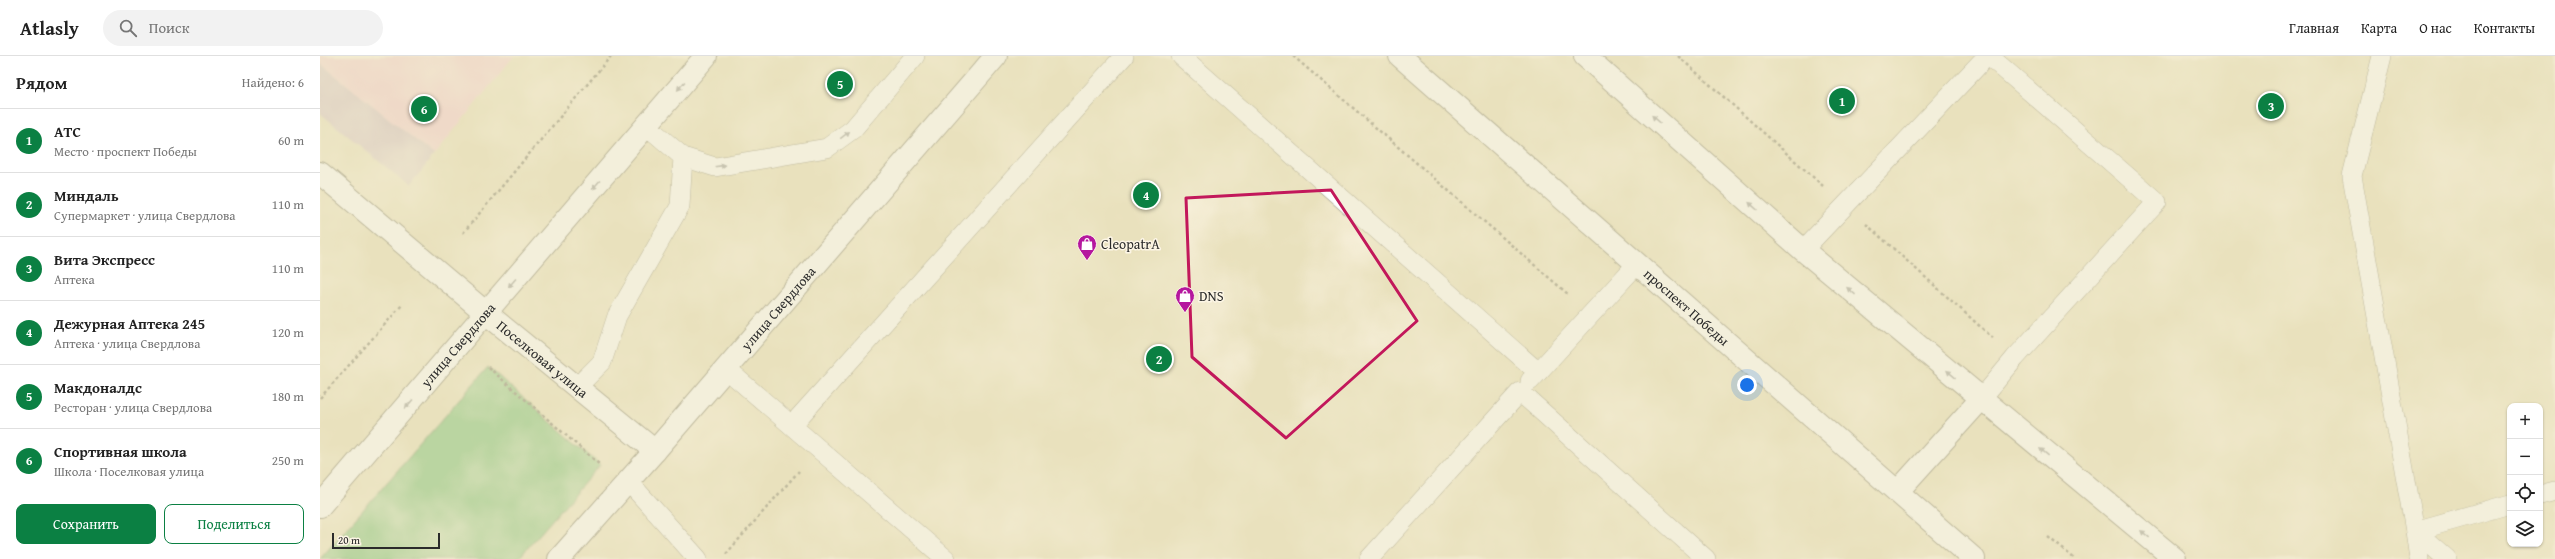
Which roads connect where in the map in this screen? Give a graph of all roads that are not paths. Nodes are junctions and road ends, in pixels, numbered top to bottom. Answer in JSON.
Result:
{"nodes":[{"id":1,"x":706,"y":56,"type":"edge"},
{"id":2,"x":915,"y":56,"type":"edge"},
{"id":3,"x":996,"y":56,"type":"edge"},
{"id":4,"x":1124,"y":56,"type":"edge"},
{"id":5,"x":1181,"y":56,"type":"edge"},
{"id":6,"x":1400,"y":56,"type":"edge"},
{"id":7,"x":1585,"y":56,"type":"edge"},
{"id":8,"x":1988,"y":56,"type":"edge"},
{"id":9,"x":2382,"y":56,"type":"edge"},
{"id":10,"x":647,"y":126,"type":"junction"},
{"id":11,"x":683,"y":157,"type":"junction"},
{"id":12,"x":320,"y":173,"type":"edge"},
{"id":13,"x":1803,"y":250,"type":"junction"},
{"id":14,"x":1637,"y":264,"type":"junction"},
{"id":15,"x":486,"y":313,"type":"junction"},
{"id":16,"x":725,"y":368,"type":"junction"},
{"id":17,"x":1538,"y":372,"type":"junction"},
{"id":18,"x":577,"y":387,"type":"junction"},
{"id":19,"x":1520,"y":392,"type":"junction"},
{"id":20,"x":1981,"y":400,"type":"junction"},
{"id":21,"x":792,"y":425,"type":"junction"},
{"id":22,"x":655,"y":451,"type":"junction"},
{"id":23,"x":628,"y":482,"type":"junction"},
{"id":24,"x":1898,"y":491,"type":"junction"},
{"id":25,"x":2555,"y":491,"type":"edge"},
{"id":26,"x":2543,"y":494,"type":"edge"},
{"id":27,"x":2507,"y":505,"type":"edge"},
{"id":28,"x":320,"y":506,"type":"edge"},
{"id":29,"x":2415,"y":531,"type":"junction"},
{"id":30,"x":559,"y":559,"type":"edge"},
{"id":31,"x":698,"y":559,"type":"edge"},
{"id":32,"x":946,"y":559,"type":"edge"},
{"id":33,"x":1369,"y":559,"type":"edge"},
{"id":34,"x":1706,"y":559,"type":"edge"},
{"id":35,"x":1974,"y":559,"type":"edge"},
{"id":36,"x":2175,"y":559,"type":"edge"},
{"id":37,"x":2419,"y":559,"type":"edge"},
{"id":38,"x":2448,"y":559,"type":"edge"}],
"edges":[{"from":1,"to":10,"type":"street","name":"улица Свердлова","one_way":true},
{"from":11,"to":2,"type":"lane","one_way":true},
{"from":3,"to":16,"type":"street","name":"улица Свердлова"},
{"from":4,"to":21,"type":"lane"},
{"from":5,"to":17,"type":"lane"},
{"from":6,"to":14,"type":"street","name":"проспект Победы"},
{"from":13,"to":7,"type":"street","one_way":true},
{"from":8,"to":13,"type":"lane"},
{"from":8,"to":20,"type":"lane"},
{"from":9,"to":29,"type":"lane"},
{"from":10,"to":11,"type":"lane"},
{"from":10,"to":15,"type":"street","name":"улица Свердлова","one_way":true},
{"from":11,"to":18,"type":"lane"},
{"from":12,"to":15,"type":"street","name":"Поселковая улица"},
{"from":20,"to":13,"type":"street","one_way":true},
{"from":14,"to":17,"type":"lane"},
{"from":14,"to":24,"type":"street","name":"проспект Победы"},
{"from":15,"to":18,"type":"street","name":"Поселковая улица"},
{"from":15,"to":28,"type":"street","name":"улица Свердлова","one_way":true},
{"from":16,"to":21,"type":"lane"},
{"from":16,"to":22,"type":"street","name":"улица Свердлова"},
{"from":17,"to":19,"type":"lane"},
{"from":18,"to":22,"type":"street","name":"Поселковая улица"},
{"from":19,"to":33,"type":"lane"},
{"from":19,"to":34,"type":"lane"},
{"from":20,"to":24,"type":"street"},
{"from":36,"to":20,"type":"street","one_way":true},
{"from":21,"to":32,"type":"lane"},
{"from":22,"to":23,"type":"street","name":"улица Свердлова"},
{"from":23,"to":30,"type":"street","name":"улица Свердлова"},
{"from":23,"to":31,"type":"lane"},
{"from":24,"to":35,"type":"street","name":"проспект Победы"},
{"from":25,"to":26,"type":"lane"},
{"from":27,"to":29,"type":"lane"},
{"from":29,"to":37,"type":"lane"},
{"from":29,"to":38,"type":"lane"}]}
